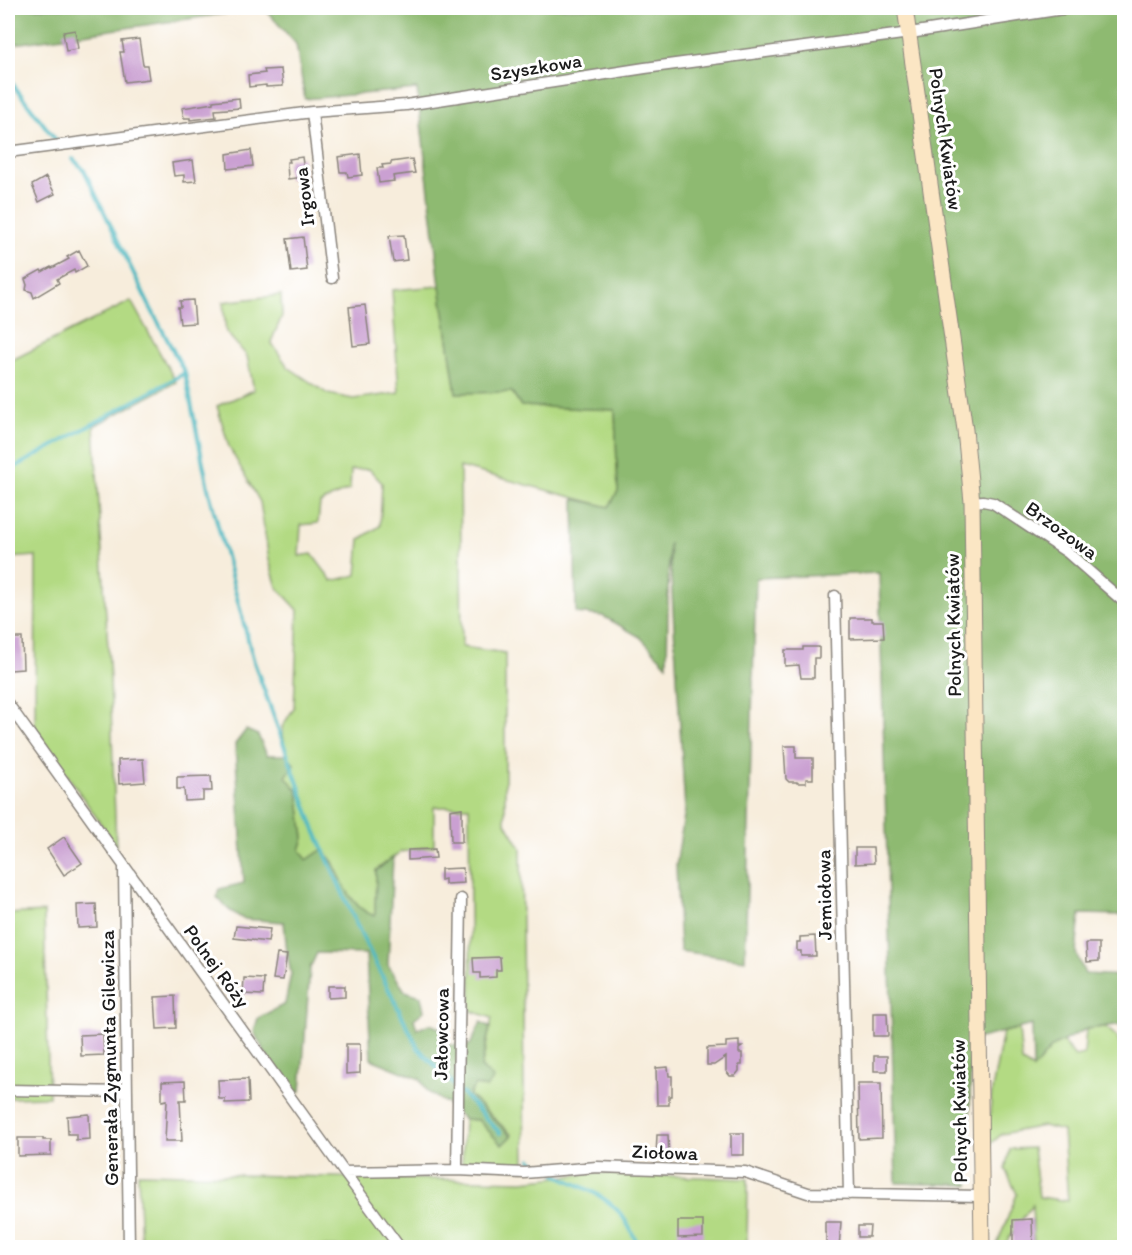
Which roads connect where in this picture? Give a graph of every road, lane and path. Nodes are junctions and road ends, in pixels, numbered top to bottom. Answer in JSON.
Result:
{"nodes":[{"id":1,"x":905,"y":8,"type":"edge"},
{"id":2,"x":1069,"y":8,"type":"edge"},
{"id":3,"x":910,"y":33,"type":"junction"},
{"id":4,"x":312,"y":112,"type":"junction"},
{"id":5,"x":8,"y":152,"type":"edge"},
{"id":6,"x":332,"y":278,"type":"dead end"},
{"id":7,"x":972,"y":502,"type":"junction"},
{"id":8,"x":835,"y":596,"type":"dead end"},
{"id":9,"x":1125,"y":602,"type":"edge"},
{"id":10,"x":8,"y":704,"type":"edge"},
{"id":11,"x":124,"y":867,"type":"junction"},
{"id":12,"x":460,"y":899,"type":"dead end"},
{"id":13,"x":8,"y":1090,"type":"edge"},
{"id":14,"x":127,"y":1092,"type":"junction"},
{"id":15,"x":457,"y":1170,"type":"junction"},
{"id":16,"x":344,"y":1172,"type":"junction"},
{"id":17,"x":849,"y":1194,"type":"junction"},
{"id":18,"x":981,"y":1196,"type":"junction"},
{"id":19,"x":129,"y":1248,"type":"edge"},
{"id":20,"x":400,"y":1248,"type":"edge"},
{"id":21,"x":982,"y":1248,"type":"edge"}],
"edges":[{"from":1,"to":3,"type":"street","name":"Polnych Kwiatów"},
{"from":2,"to":3,"type":"street","name":"Szyszkowa"},
{"from":3,"to":4,"type":"street","name":"Szyszkowa"},
{"from":3,"to":7,"type":"street","name":"Polnych Kwiatów"},
{"from":4,"to":5,"type":"street","name":"Szyszkowa"},
{"from":4,"to":6,"type":"street","name":"Irgowa"},
{"from":7,"to":9,"type":"street","name":"Brzozowa"},
{"from":7,"to":18,"type":"street","name":"Polnych Kwiatów"},
{"from":8,"to":17,"type":"street","name":"Jemiołowa"},
{"from":10,"to":11,"type":"street","name":"Polnej Róży"},
{"from":11,"to":14,"type":"street","name":"Generała Zygmunta Gilewicza"},
{"from":11,"to":16,"type":"street","name":"Polnej Róży"},
{"from":12,"to":15,"type":"street","name":"Jałowcowa"},
{"from":13,"to":14,"type":"street"},
{"from":14,"to":19,"type":"street","name":"Generała Zygmunta Gilewicza"},
{"from":15,"to":16,"type":"street","name":"Ziołowa"},
{"from":15,"to":17,"type":"street","name":"Ziołowa"},
{"from":16,"to":20,"type":"street","name":"Polnej Róży"},
{"from":17,"to":18,"type":"street","name":"Ziołowa"},
{"from":18,"to":21,"type":"street","name":"Polnych Kwiatów"}]}
